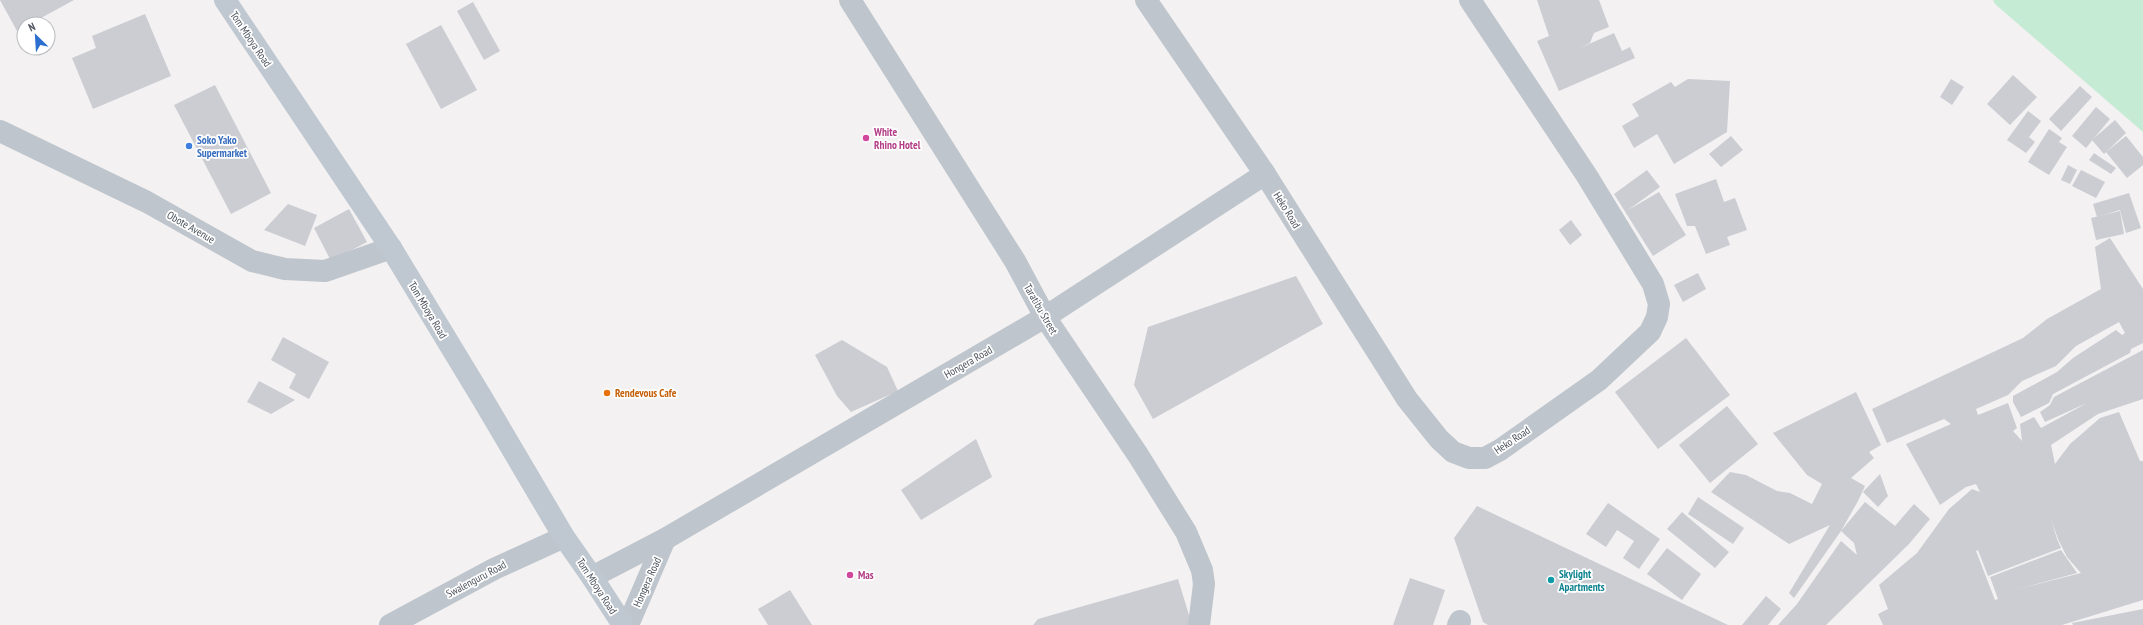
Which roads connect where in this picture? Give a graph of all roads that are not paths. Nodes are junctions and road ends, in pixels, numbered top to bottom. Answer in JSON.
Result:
{"nodes":[{"id":1,"x":225,"y":0,"type":"edge"},
{"id":2,"x":850,"y":0,"type":"edge"},
{"id":3,"x":1146,"y":0,"type":"edge"},
{"id":4,"x":1470,"y":0,"type":"edge"},
{"id":5,"x":0,"y":131,"type":"edge"},
{"id":6,"x":1265,"y":174,"type":"junction"},
{"id":7,"x":391,"y":248,"type":"junction"},
{"id":8,"x":1045,"y":317,"type":"junction"},
{"id":9,"x":564,"y":537,"type":"junction"},
{"id":10,"x":666,"y":539,"type":"junction"},
{"id":11,"x":592,"y":577,"type":"junction"},
{"id":12,"x":390,"y":625,"type":"edge"},
{"id":13,"x":623,"y":625,"type":"edge"},
{"id":14,"x":628,"y":625,"type":"edge"},
{"id":15,"x":1199,"y":625,"type":"edge"}],
"edges":[{"from":1,"to":7,"type":"main road","name":"Tom Mboya Road"},
{"from":2,"to":8,"type":"street","name":"Taratibu Street"},
{"from":3,"to":6,"type":"street","name":"Heko Road"},
{"from":4,"to":6,"type":"street","name":"Heko Road"},
{"from":5,"to":7,"type":"street","name":"Obote Avenue"},
{"from":6,"to":8,"type":"street","name":"Hongera Road"},
{"from":7,"to":9,"type":"main road","name":"Tom Mboya Road"},
{"from":8,"to":10,"type":"street","name":"Hongera Road"},
{"from":8,"to":15,"type":"street","name":"Taratibu Street"},
{"from":9,"to":11,"type":"main road","name":"Tom Mboya Road"},
{"from":9,"to":12,"type":"street","name":"Swalenguru Road"},
{"from":10,"to":11,"type":"street","name":"Hongera Road"},
{"from":10,"to":14,"type":"street","name":"Hongera Road"},
{"from":11,"to":13,"type":"main road","name":"Tom Mboya Road"}]}
